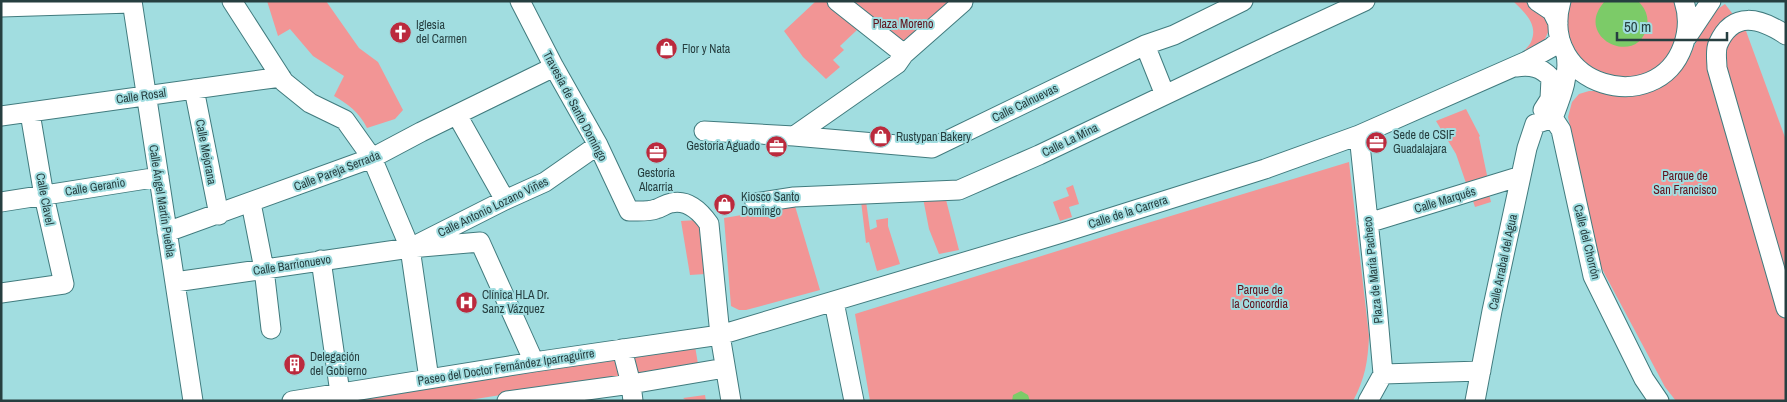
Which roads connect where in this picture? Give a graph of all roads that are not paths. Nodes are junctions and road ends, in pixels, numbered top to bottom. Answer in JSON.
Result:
{"nodes":[{"id":1,"x":232,"y":1,"type":"edge"},
{"id":2,"x":520,"y":1,"type":"edge"},
{"id":3,"x":837,"y":1,"type":"edge"},
{"id":4,"x":962,"y":1,"type":"edge"},
{"id":5,"x":1243,"y":1,"type":"edge"},
{"id":6,"x":1365,"y":1,"type":"edge"},
{"id":7,"x":1537,"y":1,"type":"edge"},
{"id":8,"x":1562,"y":1,"type":"edge"},
{"id":9,"x":1684,"y":1,"type":"edge"},
{"id":10,"x":1711,"y":1,"type":"edge"},
{"id":11,"x":132,"y":2,"type":"edge"},
{"id":12,"x":1,"y":7,"type":"edge"},
{"id":13,"x":1786,"y":35,"type":"edge"},
{"id":14,"x":1686,"y":38,"type":"junction"},
{"id":15,"x":1145,"y":45,"type":"junction"},
{"id":16,"x":1565,"y":48,"type":"junction"},
{"id":17,"x":904,"y":54,"type":"junction"},
{"id":18,"x":1521,"y":64,"type":"junction"},
{"id":19,"x":554,"y":67,"type":"junction"},
{"id":20,"x":281,"y":77,"type":"junction"},
{"id":21,"x":1606,"y":85,"type":"junction"},
{"id":22,"x":194,"y":89,"type":"junction"},
{"id":23,"x":1165,"y":94,"type":"junction"},
{"id":24,"x":146,"y":95,"type":"junction"},
{"id":25,"x":30,"y":113,"type":"junction"},
{"id":26,"x":458,"y":114,"type":"junction"},
{"id":27,"x":1,"y":116,"type":"edge"},
{"id":28,"x":1535,"y":124,"type":"junction"},
{"id":29,"x":1557,"y":124,"type":"junction"},
{"id":30,"x":704,"y":131,"type":"dead end"},
{"id":31,"x":1358,"y":135,"type":"junction"},
{"id":32,"x":794,"y":136,"type":"junction"},
{"id":33,"x":598,"y":145,"type":"junction"},
{"id":34,"x":372,"y":158,"type":"junction"},
{"id":35,"x":1521,"y":176,"type":"junction"},
{"id":36,"x":159,"y":177,"type":"junction"},
{"id":37,"x":44,"y":196,"type":"junction"},
{"id":38,"x":505,"y":200,"type":"junction"},
{"id":39,"x":1,"y":202,"type":"edge"},
{"id":40,"x":251,"y":203,"type":"junction"},
{"id":41,"x":755,"y":203,"type":"dead end"},
{"id":42,"x":219,"y":215,"type":"junction"},
{"id":43,"x":1368,"y":223,"type":"junction"},
{"id":44,"x":167,"y":232,"type":"junction"},
{"id":45,"x":410,"y":248,"type":"junction"},
{"id":46,"x":321,"y":260,"type":"junction"},
{"id":47,"x":264,"y":269,"type":"junction"},
{"id":48,"x":175,"y":282,"type":"junction"},
{"id":49,"x":1,"y":293,"type":"edge"},
{"id":50,"x":834,"y":302,"type":"junction"},
{"id":51,"x":1786,"y":308,"type":"edge"},
{"id":52,"x":271,"y":329,"type":"dead end"},
{"id":53,"x":720,"y":335,"type":"junction"},
{"id":54,"x":622,"y":349,"type":"junction"},
{"id":55,"x":534,"y":362,"type":"junction"},
{"id":56,"x":725,"y":368,"type":"junction"},
{"id":57,"x":1481,"y":371,"type":"junction"},
{"id":58,"x":1383,"y":374,"type":"junction"},
{"id":59,"x":429,"y":379,"type":"junction"},
{"id":60,"x":340,"y":393,"type":"junction"},
{"id":61,"x":632,"y":393,"type":"edge"},
{"id":62,"x":193,"y":401,"type":"edge"},
{"id":63,"x":292,"y":401,"type":"edge"},
{"id":64,"x":507,"y":401,"type":"edge"},
{"id":65,"x":731,"y":401,"type":"edge"},
{"id":66,"x":854,"y":401,"type":"edge"},
{"id":67,"x":1368,"y":401,"type":"edge"},
{"id":68,"x":1475,"y":401,"type":"edge"},
{"id":69,"x":1659,"y":401,"type":"edge"}],
"edges":[{"from":1,"to":20,"type":"street"},
{"from":2,"to":19,"type":"street","name":"Travesía de Santo Domingo"},
{"from":3,"to":17,"type":"street"},
{"from":4,"to":17,"type":"street"},
{"from":5,"to":15,"type":"street","name":"Calle Calnuevas"},
{"from":6,"to":23,"type":"street","name":"Calle La Mina"},
{"from":7,"to":16,"type":"street"},
{"from":8,"to":16,"type":"street"},
{"from":9,"to":14,"type":"street"},
{"from":10,"to":14,"type":"street"},
{"from":11,"to":12,"type":"street"},
{"from":11,"to":24,"type":"street","name":"Calle Ángel Martín Puebla"},
{"from":13,"to":51,"type":"street"},
{"from":14,"to":21,"type":"street"},
{"from":15,"to":23,"type":"street"},
{"from":15,"to":32,"type":"street","name":"Calle Calnuevas"},
{"from":16,"to":18,"type":"street"},
{"from":16,"to":21,"type":"street"},
{"from":16,"to":29,"type":"street"},
{"from":17,"to":32,"type":"street"},
{"from":18,"to":28,"type":"street","name":"Calle Arrabal del Agua"},
{"from":18,"to":31,"type":"street","name":"Calle de la Carrera"},
{"from":19,"to":26,"type":"street","name":"Calle Pareja Serrada"},
{"from":19,"to":33,"type":"street","name":"Travesía de Santo Domingo"},
{"from":20,"to":22,"type":"street","name":"Calle Rosal"},
{"from":20,"to":34,"type":"street"},
{"from":21,"to":29,"type":"street","name":"Calle del Chorrón"},
{"from":22,"to":24,"type":"street","name":"Calle Rosal"},
{"from":22,"to":42,"type":"street","name":"Calle Mejorana"},
{"from":23,"to":41,"type":"street","name":"Calle La Mina"},
{"from":24,"to":25,"type":"street","name":"Calle Rosal"},
{"from":24,"to":36,"type":"street","name":"Calle Ángel Martín Puebla"},
{"from":25,"to":27,"type":"street","name":"Calle Rosal"},
{"from":25,"to":37,"type":"street","name":"Calle Clavel"},
{"from":26,"to":34,"type":"street","name":"Calle Pareja Serrada"},
{"from":26,"to":38,"type":"street"},
{"from":28,"to":29,"type":"street"},
{"from":28,"to":35,"type":"street","name":"Calle Arrabal del Agua"},
{"from":29,"to":69,"type":"street","name":"Calle del Chorrón"},
{"from":30,"to":32,"type":"street","name":"Calle Calnuevas"},
{"from":31,"to":43,"type":"street","name":"Plaza de María Pacheco"},
{"from":31,"to":50,"type":"street","name":"Calle de la Carrera"},
{"from":33,"to":38,"type":"street","name":"Calle Antonio Lozano Viñes"},
{"from":33,"to":53,"type":"street","name":"Travesía de Santo Domingo"},
{"from":34,"to":40,"type":"street","name":"Calle Pareja Serrada"},
{"from":34,"to":45,"type":"street"},
{"from":35,"to":43,"type":"street","name":"Calle Marqués"},
{"from":35,"to":57,"type":"street","name":"Calle Arrabal del Agua"},
{"from":36,"to":37,"type":"street","name":"Calle Geranio"},
{"from":36,"to":44,"type":"street","name":"Calle Ángel Martín Puebla"},
{"from":37,"to":39,"type":"street","name":"Calle Geranio"},
{"from":37,"to":49,"type":"street","name":"Calle Clavel"},
{"from":38,"to":45,"type":"street","name":"Calle Antonio Lozano Viñes"},
{"from":40,"to":42,"type":"street","name":"Calle Pareja Serrada"},
{"from":40,"to":47,"type":"street"},
{"from":42,"to":44,"type":"street","name":"Calle Pareja Serrada"},
{"from":43,"to":58,"type":"street","name":"Plaza de María Pacheco"},
{"from":44,"to":48,"type":"street","name":"Calle Ángel Martín Puebla"},
{"from":45,"to":46,"type":"street","name":"Calle Barrionuevo"},
{"from":45,"to":55,"type":"street","name":"Calle Barrionuevo"},
{"from":45,"to":59,"type":"street"},
{"from":46,"to":47,"type":"street","name":"Calle Barrionuevo"},
{"from":46,"to":60,"type":"street"},
{"from":47,"to":48,"type":"street","name":"Calle Barrionuevo"},
{"from":47,"to":52,"type":"street"},
{"from":48,"to":62,"type":"street","name":"Calle Ángel Martín Puebla"},
{"from":50,"to":53,"type":"street","name":"Calle de la Carrera"},
{"from":50,"to":66,"type":"street"},
{"from":53,"to":54,"type":"street","name":"Paseo del Doctor Fernández Iparraguirre"},
{"from":53,"to":56,"type":"street"},
{"from":54,"to":55,"type":"street","name":"Paseo del Doctor Fernández Iparraguirre"},
{"from":54,"to":61,"type":"street"},
{"from":55,"to":59,"type":"street","name":"Paseo del Doctor Fernández Iparraguirre"},
{"from":56,"to":61,"type":"street"},
{"from":56,"to":65,"type":"street"},
{"from":57,"to":58,"type":"street"},
{"from":57,"to":68,"type":"street","name":"Calle Arrabal del Agua"},
{"from":58,"to":67,"type":"street"},
{"from":59,"to":60,"type":"street","name":"Paseo del Doctor Fernández Iparraguirre"},
{"from":60,"to":63,"type":"street","name":"Paseo del Doctor Fernández Iparraguirre"},
{"from":61,"to":64,"type":"street"}]}
